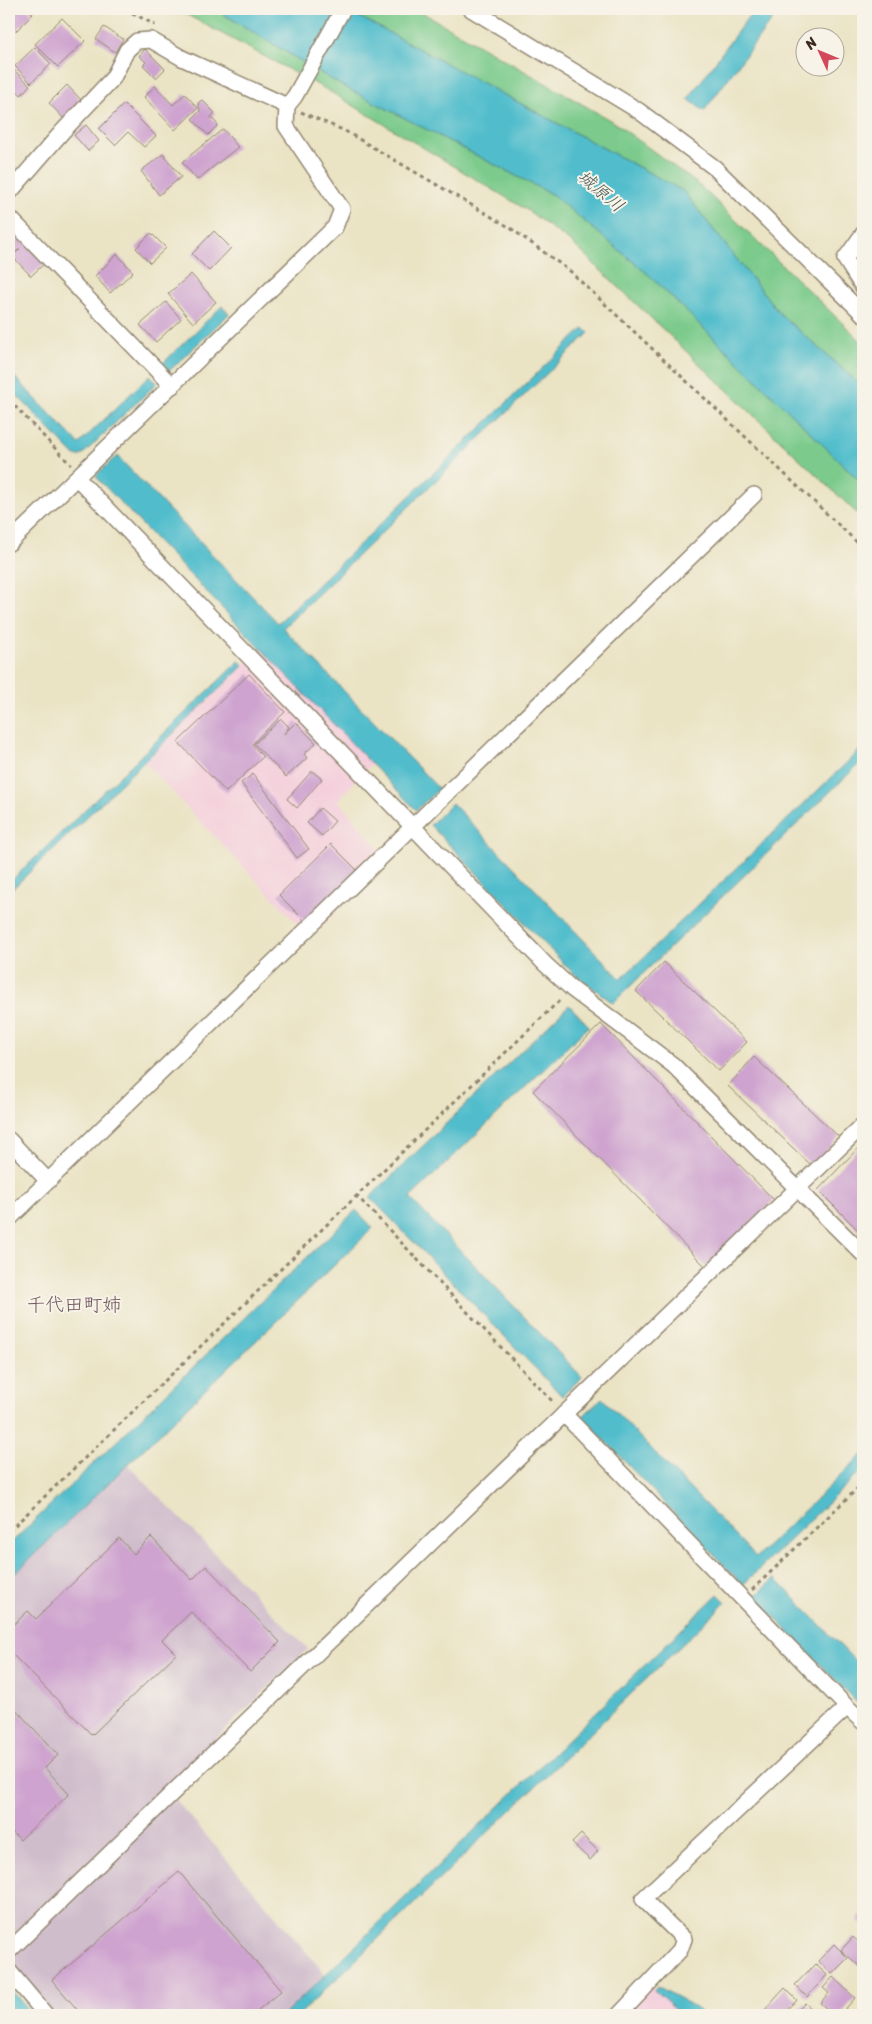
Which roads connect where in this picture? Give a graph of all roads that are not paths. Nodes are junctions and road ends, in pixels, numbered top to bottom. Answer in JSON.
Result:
{"nodes":[{"id":1,"x":343,"y":9,"type":"edge"},
{"id":2,"x":471,"y":9,"type":"edge"},
{"id":3,"x":291,"y":101,"type":"junction"},
{"id":4,"x":9,"y":193,"type":"edge"},
{"id":5,"x":9,"y":217,"type":"edge"},
{"id":6,"x":863,"y":234,"type":"edge"},
{"id":7,"x":863,"y":287,"type":"edge"},
{"id":8,"x":863,"y":314,"type":"edge"},
{"id":9,"x":172,"y":386,"type":"junction"},
{"id":10,"x":77,"y":478,"type":"junction"},
{"id":11,"x":754,"y":495,"type":"dead end"},
{"id":12,"x":9,"y":543,"type":"edge"},
{"id":13,"x":414,"y":826,"type":"junction"},
{"id":14,"x":863,"y":1124,"type":"edge"},
{"id":15,"x":9,"y":1140,"type":"edge"},
{"id":16,"x":48,"y":1181,"type":"junction"},
{"id":17,"x":797,"y":1188,"type":"junction"},
{"id":18,"x":9,"y":1219,"type":"edge"},
{"id":19,"x":863,"y":1254,"type":"edge"},
{"id":20,"x":564,"y":1414,"type":"junction"},
{"id":21,"x":847,"y":1707,"type":"junction"},
{"id":22,"x":863,"y":1722,"type":"edge"},
{"id":23,"x":9,"y":1952,"type":"edge"},
{"id":24,"x":9,"y":1971,"type":"edge"},
{"id":25,"x":46,"y":2015,"type":"edge"},
{"id":26,"x":619,"y":2015,"type":"edge"}],
"edges":[{"from":1,"to":3,"type":"street"},
{"from":2,"to":8,"type":"street"},
{"from":3,"to":4,"type":"street"},
{"from":3,"to":9,"type":"street"},
{"from":5,"to":9,"type":"street"},
{"from":6,"to":7,"type":"street"},
{"from":9,"to":10,"type":"street"},
{"from":10,"to":12,"type":"street"},
{"from":10,"to":13,"type":"street"},
{"from":11,"to":13,"type":"street"},
{"from":13,"to":16,"type":"street"},
{"from":13,"to":17,"type":"street"},
{"from":14,"to":17,"type":"street"},
{"from":15,"to":16,"type":"street"},
{"from":16,"to":18,"type":"street"},
{"from":17,"to":19,"type":"street"},
{"from":17,"to":20,"type":"street"},
{"from":20,"to":21,"type":"street"},
{"from":20,"to":23,"type":"street"},
{"from":21,"to":22,"type":"street"},
{"from":21,"to":26,"type":"street"},
{"from":24,"to":25,"type":"street"}]}
